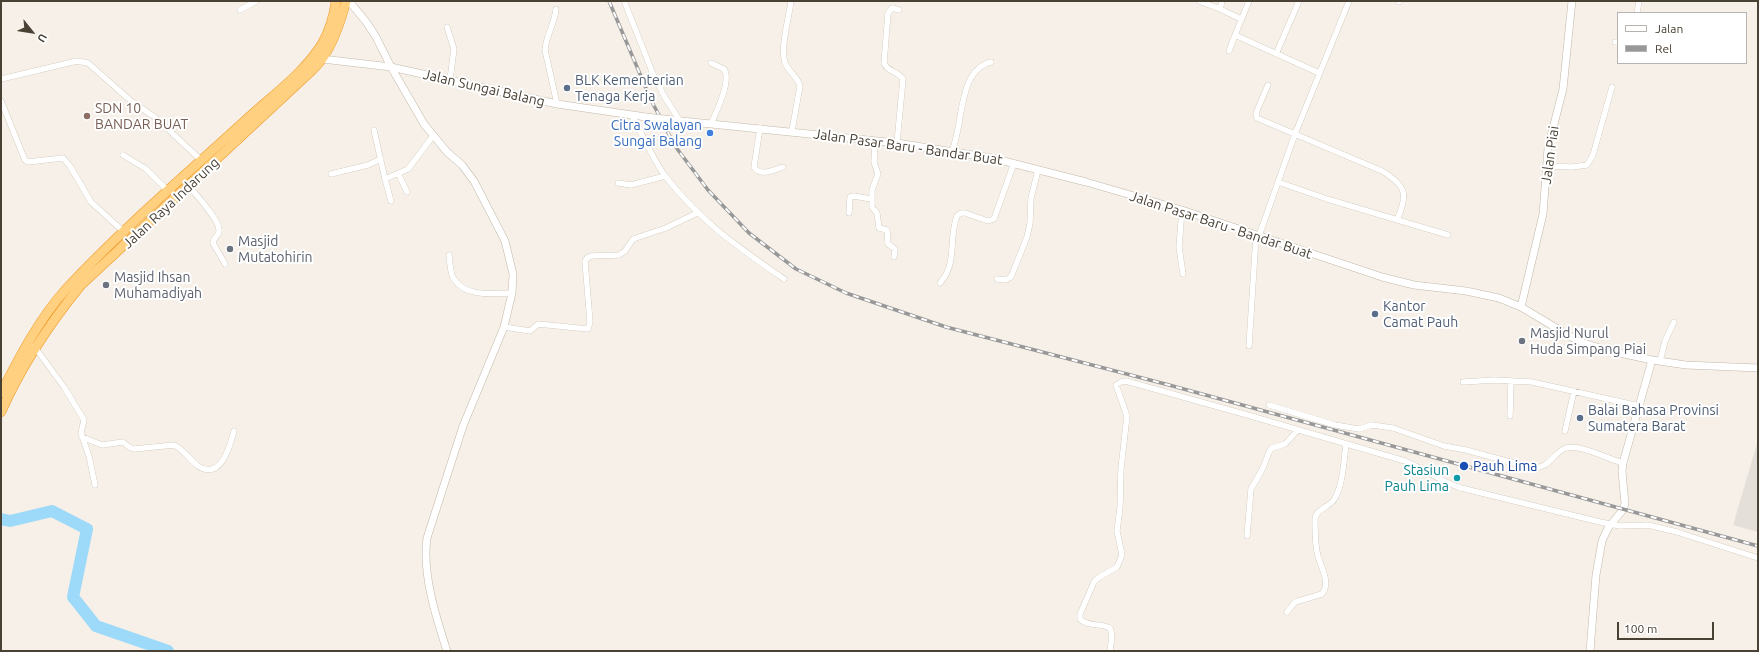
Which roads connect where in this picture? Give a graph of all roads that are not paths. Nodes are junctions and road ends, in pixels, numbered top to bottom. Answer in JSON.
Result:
{"nodes":[{"id":1,"x":256,"y":1,"type":"edge"},
{"id":2,"x":336,"y":1,"type":"edge"},
{"id":3,"x":347,"y":1,"type":"edge"},
{"id":4,"x":791,"y":1,"type":"edge"},
{"id":5,"x":1199,"y":1,"type":"edge"},
{"id":6,"x":1222,"y":1,"type":"edge"},
{"id":7,"x":1249,"y":1,"type":"edge"},
{"id":8,"x":1299,"y":1,"type":"edge"},
{"id":9,"x":1349,"y":1,"type":"edge"},
{"id":10,"x":1572,"y":1,"type":"edge"},
{"id":11,"x":1639,"y":1,"type":"edge"},
{"id":12,"x":625,"y":3,"type":"dead end"},
{"id":13,"x":556,"y":9,"type":"dead end"},
{"id":14,"x":1220,"y":9,"type":"junction"},
{"id":15,"x":240,"y":10,"type":"dead end"},
{"id":16,"x":899,"y":10,"type":"dead end"},
{"id":17,"x":1637,"y":12,"type":"edge"},
{"id":18,"x":1241,"y":19,"type":"junction"},
{"id":19,"x":447,"y":27,"type":"dead end"},
{"id":20,"x":1235,"y":35,"type":"junction"},
{"id":21,"x":1229,"y":51,"type":"dead end"},
{"id":22,"x":1276,"y":54,"type":"junction"},
{"id":23,"x":322,"y":59,"type":"junction"},
{"id":24,"x":990,"y":62,"type":"dead end"},
{"id":25,"x":711,"y":63,"type":"dead end"},
{"id":26,"x":391,"y":67,"type":"junction"},
{"id":27,"x":1319,"y":73,"type":"junction"},
{"id":28,"x":1,"y":79,"type":"edge"},
{"id":29,"x":450,"y":80,"type":"junction"},
{"id":30,"x":1268,"y":86,"type":"dead end"},
{"id":31,"x":1612,"y":87,"type":"dead end"},
{"id":32,"x":1,"y":101,"type":"edge"},
{"id":33,"x":557,"y":104,"type":"junction"},
{"id":34,"x":632,"y":116,"type":"junction"},
{"id":35,"x":672,"y":120,"type":"joint"},
{"id":36,"x":680,"y":121,"type":"junction"},
{"id":37,"x":711,"y":124,"type":"junction"},
{"id":38,"x":760,"y":128,"type":"junction"},
{"id":39,"x":374,"y":130,"type":"dead end"},
{"id":40,"x":792,"y":131,"type":"junction"},
{"id":41,"x":1295,"y":134,"type":"junction"},
{"id":42,"x":433,"y":136,"type":"junction"},
{"id":43,"x":875,"y":141,"type":"junction"},
{"id":44,"x":897,"y":143,"type":"junction"},
{"id":45,"x":952,"y":151,"type":"junction"},
{"id":46,"x":123,"y":155,"type":"dead end"},
{"id":47,"x":381,"y":159,"type":"junction"},
{"id":48,"x":202,"y":161,"type":"junction"},
{"id":49,"x":1014,"y":163,"type":"junction"},
{"id":50,"x":1547,"y":166,"type":"junction"},
{"id":51,"x":784,"y":167,"type":"dead end"},
{"id":52,"x":1038,"y":170,"type":"junction"},
{"id":53,"x":398,"y":173,"type":"junction"},
{"id":54,"x":331,"y":174,"type":"dead end"},
{"id":55,"x":666,"y":176,"type":"junction"},
{"id":56,"x":385,"y":179,"type":"junction"},
{"id":57,"x":1278,"y":182,"type":"junction"},
{"id":58,"x":618,"y":183,"type":"dead end"},
{"id":59,"x":189,"y":186,"type":"junction"},
{"id":60,"x":168,"y":191,"type":"junction"},
{"id":61,"x":407,"y":192,"type":"dead end"},
{"id":62,"x":871,"y":199,"type":"junction"},
{"id":63,"x":391,"y":201,"type":"dead end"},
{"id":64,"x":1182,"y":210,"type":"junction"},
{"id":65,"x":697,"y":213,"type":"junction"},
{"id":66,"x":849,"y":213,"type":"dead end"},
{"id":67,"x":1397,"y":220,"type":"junction"},
{"id":68,"x":124,"y":232,"type":"junction"},
{"id":69,"x":1448,"y":235,"type":"dead end"},
{"id":70,"x":1258,"y":236,"type":"junction"},
{"id":71,"x":449,"y":255,"type":"dead end"},
{"id":72,"x":894,"y":257,"type":"dead end"},
{"id":73,"x":225,"y":264,"type":"dead end"},
{"id":74,"x":1183,"y":274,"type":"dead end"},
{"id":75,"x":784,"y":279,"type":"dead end"},
{"id":76,"x":997,"y":279,"type":"dead end"},
{"id":77,"x":940,"y":283,"type":"dead end"},
{"id":78,"x":512,"y":293,"type":"junction"},
{"id":79,"x":1521,"y":307,"type":"junction"},
{"id":80,"x":1674,"y":322,"type":"dead end"},
{"id":81,"x":504,"y":327,"type":"junction"},
{"id":82,"x":29,"y":340,"type":"junction"},
{"id":83,"x":1249,"y":346,"type":"dead end"},
{"id":84,"x":36,"y":349,"type":"junction"},
{"id":85,"x":1652,"y":360,"type":"junction"},
{"id":86,"x":1660,"y":362,"type":"junction"},
{"id":87,"x":1758,"y":368,"type":"edge"},
{"id":88,"x":1511,"y":381,"type":"junction"},
{"id":89,"x":1463,"y":382,"type":"dead end"},
{"id":90,"x":1574,"y":391,"type":"junction"},
{"id":91,"x":1,"y":393,"type":"edge"},
{"id":92,"x":1269,"y":405,"type":"dead end"},
{"id":93,"x":1639,"y":406,"type":"junction"},
{"id":94,"x":1,"y":412,"type":"edge"},
{"id":95,"x":1510,"y":416,"type":"dead end"},
{"id":96,"x":1298,"y":430,"type":"junction"},
{"id":97,"x":234,"y":431,"type":"dead end"},
{"id":98,"x":1565,"y":431,"type":"dead end"},
{"id":99,"x":82,"y":437,"type":"junction"},
{"id":100,"x":1346,"y":444,"type":"junction"},
{"id":101,"x":1623,"y":463,"type":"junction"},
{"id":102,"x":95,"y":486,"type":"dead end"},
{"id":103,"x":1612,"y":524,"type":"junction"},
{"id":104,"x":1248,"y":536,"type":"dead end"},
{"id":105,"x":1758,"y":558,"type":"edge"},
{"id":106,"x":1287,"y":612,"type":"dead end"},
{"id":107,"x":447,"y":651,"type":"edge"},
{"id":108,"x":1110,"y":651,"type":"edge"},
{"id":109,"x":1590,"y":651,"type":"edge"}],
"edges":[{"from":1,"to":15,"type":"street"},
{"from":2,"to":48,"type":"highway","name":"Jalan Raya Indarung"},
{"from":3,"to":23,"type":"highway","name":"Jalan Raya Indarung"},
{"from":3,"to":26,"type":"street"},
{"from":4,"to":40,"type":"street"},
{"from":5,"to":14,"type":"street"},
{"from":6,"to":14,"type":"street"},
{"from":7,"to":18,"type":"street"},
{"from":8,"to":22,"type":"street"},
{"from":9,"to":27,"type":"street"},
{"from":10,"to":50,"type":"street","name":"Jalan Piai"},
{"from":11,"to":17,"type":"street"},
{"from":12,"to":36,"type":"street"},
{"from":13,"to":33,"type":"street"},
{"from":14,"to":18,"type":"street"},
{"from":16,"to":44,"type":"street"},
{"from":18,"to":20,"type":"street"},
{"from":19,"to":29,"type":"street"},
{"from":20,"to":21,"type":"street"},
{"from":20,"to":22,"type":"street"},
{"from":22,"to":27,"type":"street"},
{"from":23,"to":26,"type":"street","name":"Jalan Sungai Balang"},
{"from":23,"to":59,"type":"highway","name":"Jalan Raya Indarung"},
{"from":24,"to":45,"type":"street"},
{"from":25,"to":37,"type":"street"},
{"from":26,"to":29,"type":"street","name":"Jalan Sungai Balang"},
{"from":26,"to":42,"type":"street"},
{"from":27,"to":41,"type":"street"},
{"from":28,"to":48,"type":"street"},
{"from":29,"to":33,"type":"street","name":"Jalan Sungai Balang"},
{"from":30,"to":41,"type":"street"},
{"from":31,"to":50,"type":"street"},
{"from":32,"to":68,"type":"street"},
{"from":33,"to":34,"type":"street","name":"Jalan Sungai Balang"},
{"from":34,"to":35,"type":"street","name":"Jalan Sungai Balang","bridge":true},
{"from":34,"to":55,"type":"street"},
{"from":35,"to":36,"type":"street","name":"Jalan Pasar Baru - Bandar Buat"},
{"from":36,"to":37,"type":"street","name":"Jalan Pasar Baru - Bandar Buat"},
{"from":37,"to":38,"type":"street","name":"Jalan Pasar Baru - Bandar Buat"},
{"from":38,"to":40,"type":"street","name":"Jalan Pasar Baru - Bandar Buat"},
{"from":38,"to":51,"type":"street"},
{"from":39,"to":47,"type":"street"},
{"from":40,"to":43,"type":"street","name":"Jalan Pasar Baru - Bandar Buat"},
{"from":41,"to":57,"type":"street"},
{"from":41,"to":67,"type":"street"},
{"from":42,"to":53,"type":"street"},
{"from":42,"to":78,"type":"street"},
{"from":43,"to":44,"type":"street","name":"Jalan Pasar Baru - Bandar Buat"},
{"from":43,"to":62,"type":"street"},
{"from":44,"to":45,"type":"street","name":"Jalan Pasar Baru - Bandar Buat"},
{"from":45,"to":49,"type":"street","name":"Jalan Pasar Baru - Bandar Buat"},
{"from":46,"to":60,"type":"street"},
{"from":47,"to":54,"type":"street"},
{"from":47,"to":56,"type":"street"},
{"from":48,"to":60,"type":"highway","name":"Jalan Raya Indarung"},
{"from":49,"to":52,"type":"street","name":"Jalan Pasar Baru - Bandar Buat"},
{"from":49,"to":77,"type":"street"},
{"from":50,"to":79,"type":"street","name":"Jalan Piai"},
{"from":52,"to":64,"type":"street","name":"Jalan Pasar Baru - Bandar Buat"},
{"from":52,"to":76,"type":"street"},
{"from":53,"to":56,"type":"street"},
{"from":53,"to":61,"type":"street"},
{"from":55,"to":58,"type":"street"},
{"from":55,"to":65,"type":"street"},
{"from":56,"to":63,"type":"street"},
{"from":57,"to":67,"type":"street"},
{"from":57,"to":70,"type":"street"},
{"from":59,"to":73,"type":"street"},
{"from":59,"to":84,"type":"highway","name":"Jalan Raya Indarung"},
{"from":60,"to":68,"type":"highway","name":"Jalan Raya Indarung"},
{"from":62,"to":66,"type":"street"},
{"from":62,"to":72,"type":"street"},
{"from":64,"to":70,"type":"street","name":"Jalan Pasar Baru - Bandar Buat"},
{"from":64,"to":74,"type":"street"},
{"from":65,"to":75,"type":"street"},
{"from":65,"to":81,"type":"street"},
{"from":67,"to":69,"type":"street"},
{"from":68,"to":82,"type":"highway","name":"Jalan Raya Indarung"},
{"from":70,"to":79,"type":"street","name":"Jalan Pasar Baru - Bandar Buat"},
{"from":70,"to":83,"type":"street"},
{"from":71,"to":78,"type":"street"},
{"from":78,"to":81,"type":"street"},
{"from":79,"to":85,"type":"street","name":"Jalan Pasar Baru - Bandar Buat"},
{"from":80,"to":86,"type":"street"},
{"from":81,"to":107,"type":"street"},
{"from":82,"to":84,"type":"street"},
{"from":82,"to":91,"type":"highway","name":"Jalan Raya Indarung"},
{"from":84,"to":94,"type":"highway","name":"Jalan Raya Indarung"},
{"from":84,"to":99,"type":"street"},
{"from":85,"to":86,"type":"street","name":"Jalan Pasar Baru - Bandar Buat"},
{"from":85,"to":93,"type":"street"},
{"from":86,"to":87,"type":"street","name":"Jalan Pasar Baru - Bandar Buat"},
{"from":88,"to":89,"type":"street"},
{"from":88,"to":90,"type":"street"},
{"from":88,"to":95,"type":"street"},
{"from":90,"to":93,"type":"street"},
{"from":90,"to":98,"type":"street"},
{"from":92,"to":101,"type":"street"},
{"from":93,"to":101,"type":"street"},
{"from":96,"to":100,"type":"street"},
{"from":96,"to":104,"type":"street"},
{"from":96,"to":108,"type":"street"},
{"from":97,"to":99,"type":"street"},
{"from":99,"to":102,"type":"street"},
{"from":100,"to":103,"type":"street"},
{"from":100,"to":106,"type":"street"},
{"from":101,"to":103,"type":"street"},
{"from":103,"to":105,"type":"street"},
{"from":103,"to":109,"type":"street"}]}
